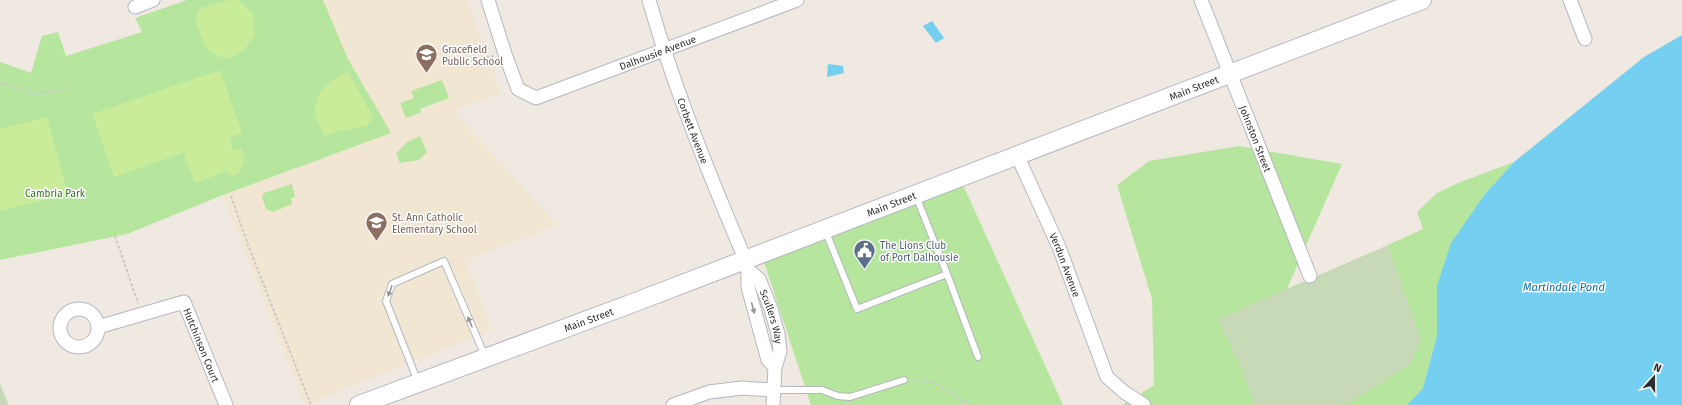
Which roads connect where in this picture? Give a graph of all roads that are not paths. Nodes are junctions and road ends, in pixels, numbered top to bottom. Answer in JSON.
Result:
{"nodes":[{"id":1,"x":153,"y":0,"type":"edge"},
{"id":2,"x":488,"y":0,"type":"edge"},
{"id":3,"x":649,"y":0,"type":"edge"},
{"id":4,"x":797,"y":0,"type":"edge"},
{"id":5,"x":1201,"y":0,"type":"edge"},
{"id":6,"x":1422,"y":0,"type":"edge"},
{"id":7,"x":1570,"y":0,"type":"edge"},
{"id":8,"x":135,"y":7,"type":"dead end"},
{"id":9,"x":1585,"y":39,"type":"dead end"},
{"id":10,"x":664,"y":50,"type":"junction"},
{"id":11,"x":1230,"y":74,"type":"junction"},
{"id":12,"x":1017,"y":155,"type":"junction"},
{"id":13,"x":915,"y":195,"type":"junction"},
{"id":14,"x":825,"y":229,"type":"junction"},
{"id":15,"x":746,"y":265,"type":"junction"},
{"id":16,"x":947,"y":274,"type":"junction"},
{"id":17,"x":1310,"y":276,"type":"dead end"},
{"id":18,"x":98,"y":327,"type":"dead end"},
{"id":19,"x":978,"y":357,"type":"dead end"},
{"id":20,"x":486,"y":358,"type":"junction"},
{"id":21,"x":904,"y":380,"type":"road end"},
{"id":22,"x":419,"y":382,"type":"junction"},
{"id":23,"x":774,"y":401,"type":"edge"},
{"id":24,"x":365,"y":404,"type":"edge"},
{"id":25,"x":226,"y":405,"type":"edge"},
{"id":26,"x":673,"y":405,"type":"edge"},
{"id":27,"x":1144,"y":405,"type":"edge"}],
"edges":[{"from":1,"to":8,"type":"street"},
{"from":2,"to":10,"type":"street","name":"Dalhousie Avenue"},
{"from":3,"to":10,"type":"street","name":"Corbett Avenue"},
{"from":4,"to":10,"type":"street","name":"Dalhousie Avenue"},
{"from":5,"to":11,"type":"street","name":"Johnston Street"},
{"from":6,"to":11,"type":"main road","name":"Main Street"},
{"from":7,"to":9,"type":"street"},
{"from":10,"to":15,"type":"street","name":"Corbett Avenue"},
{"from":11,"to":12,"type":"main road","name":"Main Street"},
{"from":11,"to":17,"type":"street","name":"Johnston Street"},
{"from":12,"to":13,"type":"main road","name":"Main Street"},
{"from":12,"to":27,"type":"street","name":"Verdun Avenue"},
{"from":13,"to":14,"type":"main road","name":"Main Street"},
{"from":13,"to":16,"type":"lane"},
{"from":14,"to":15,"type":"main road","name":"Main Street"},
{"from":14,"to":16,"type":"lane"},
{"from":15,"to":20,"type":"main road","name":"Main Street"},
{"from":15,"to":23,"type":"street","name":"Scullers Way"},
{"from":16,"to":19,"type":"lane"},
{"from":18,"to":25,"type":"street","name":"Hutchinson Court"},
{"from":20,"to":22,"type":"main road","name":"Main Street"},
{"from":20,"to":22,"type":"lane","one_way":true},
{"from":21,"to":23,"type":"lane"},
{"from":22,"to":24,"type":"main road","name":"Main Street"},
{"from":23,"to":26,"type":"street"}]}
